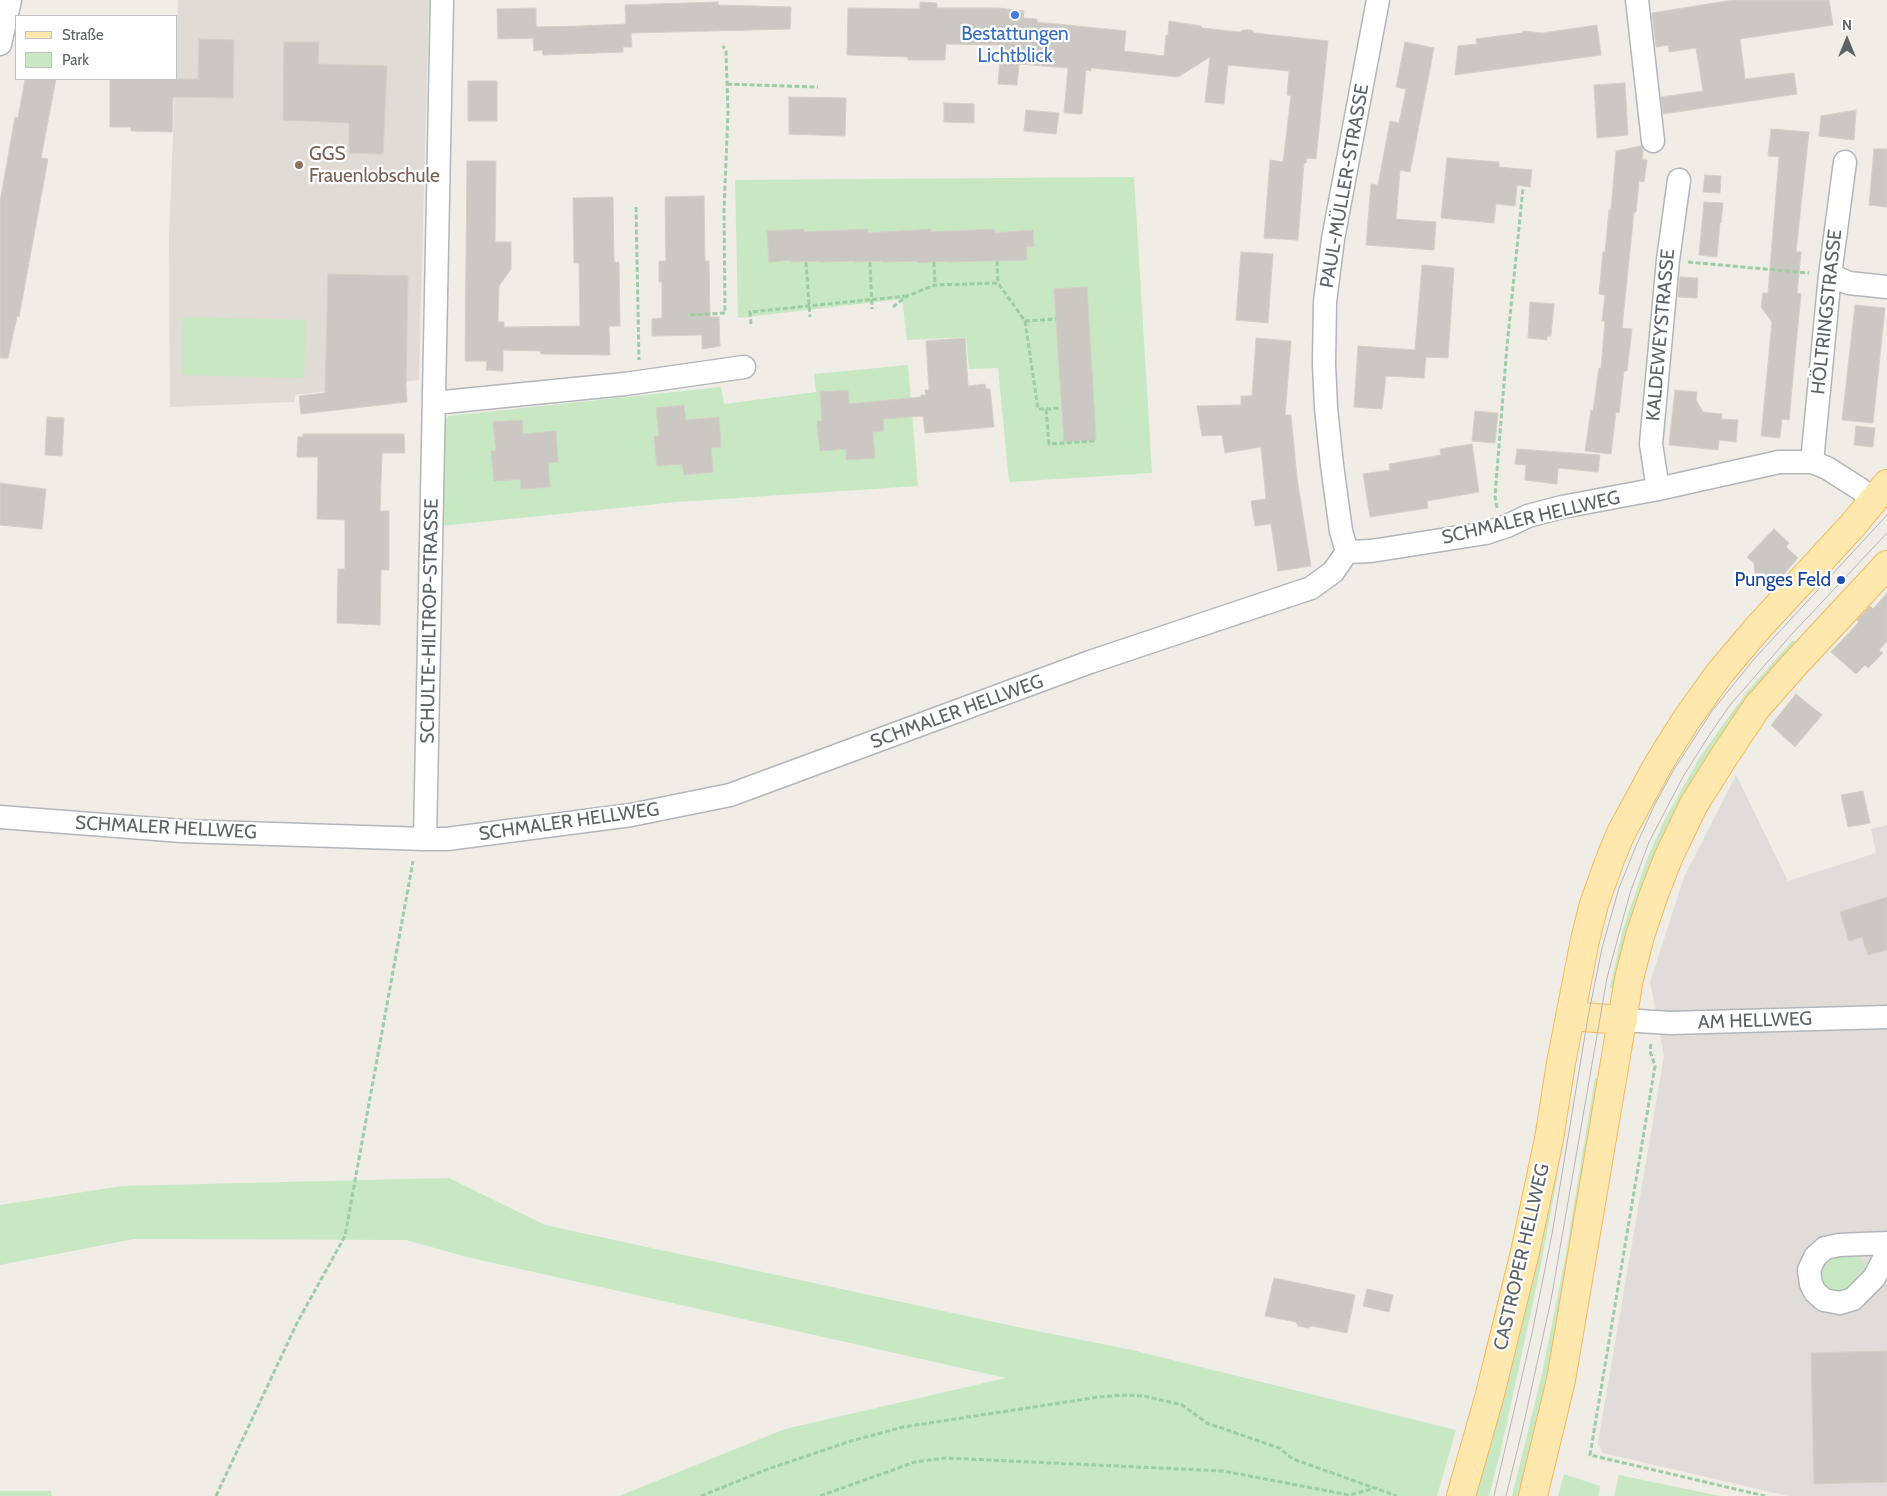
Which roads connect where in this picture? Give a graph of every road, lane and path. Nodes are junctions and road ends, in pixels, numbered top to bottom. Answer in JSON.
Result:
{"nodes":[{"id":1,"x":10,"y":0,"type":"edge"},
{"id":2,"x":442,"y":0,"type":"edge"},
{"id":3,"x":1378,"y":0,"type":"edge"},
{"id":4,"x":1637,"y":0,"type":"edge"},
{"id":5,"x":0,"y":44,"type":"edge"},
{"id":6,"x":723,"y":46,"type":"dead end"},
{"id":7,"x":727,"y":84,"type":"junction"},
{"id":8,"x":818,"y":86,"type":"dead end"},
{"id":9,"x":1653,"y":141,"type":"dead end"},
{"id":10,"x":1845,"y":162,"type":"dead end"},
{"id":11,"x":1679,"y":180,"type":"dead end"},
{"id":12,"x":1523,"y":188,"type":"dead end"},
{"id":13,"x":636,"y":207,"type":"dead end"},
{"id":14,"x":1668,"y":260,"type":"junction"},
{"id":15,"x":997,"y":261,"type":"dead end"},
{"id":16,"x":806,"y":262,"type":"dead end"},
{"id":17,"x":870,"y":262,"type":"dead end"},
{"id":18,"x":934,"y":262,"type":"dead end"},
{"id":19,"x":1830,"y":275,"type":"junction"},
{"id":20,"x":998,"y":283,"type":"junction"},
{"id":21,"x":935,"y":285,"type":"junction"},
{"id":22,"x":1887,"y":287,"type":"edge"},
{"id":23,"x":907,"y":296,"type":"junction"},
{"id":24,"x":872,"y":300,"type":"junction"},
{"id":25,"x":810,"y":306,"type":"junction"},
{"id":26,"x":893,"y":307,"type":"dead end"},
{"id":27,"x":872,"y":309,"type":"dead end"},
{"id":28,"x":690,"y":315,"type":"dead end"},
{"id":29,"x":810,"y":317,"type":"dead end"},
{"id":30,"x":1056,"y":319,"type":"dead end"},
{"id":31,"x":1025,"y":321,"type":"junction"},
{"id":32,"x":751,"y":324,"type":"dead end"},
{"id":33,"x":639,"y":360,"type":"dead end"},
{"id":34,"x":744,"y":368,"type":"dead end"},
{"id":35,"x":434,"y":403,"type":"junction"},
{"id":36,"x":1062,"y":408,"type":"dead end"},
{"id":37,"x":1046,"y":409,"type":"junction"},
{"id":38,"x":1095,"y":441,"type":"dead end"},
{"id":39,"x":1812,"y":462,"type":"junction"},
{"id":40,"x":1658,"y":489,"type":"junction"},
{"id":41,"x":1880,"y":492,"type":"edge"},
{"id":42,"x":1507,"y":526,"type":"junction"},
{"id":43,"x":1346,"y":552,"type":"junction"},
{"id":44,"x":1887,"y":565,"type":"edge"},
{"id":45,"x":0,"y":817,"type":"edge"},
{"id":46,"x":425,"y":839,"type":"junction"},
{"id":47,"x":1570,"y":1016,"type":"junction"},
{"id":48,"x":1887,"y":1017,"type":"edge"},
{"id":49,"x":1623,"y":1020,"type":"junction"},
{"id":50,"x":1651,"y":1044,"type":"dead end"},
{"id":51,"x":1887,"y":1243,"type":"edge"},
{"id":52,"x":1887,"y":1253,"type":"edge"},
{"id":53,"x":1372,"y":1488,"type":"junction"},
{"id":54,"x":216,"y":1496,"type":"edge"},
{"id":55,"x":701,"y":1496,"type":"edge"},
{"id":56,"x":820,"y":1496,"type":"edge"},
{"id":57,"x":1397,"y":1496,"type":"edge"},
{"id":58,"x":1462,"y":1496,"type":"edge"},
{"id":59,"x":1533,"y":1496,"type":"edge"},
{"id":60,"x":1765,"y":1496,"type":"edge"}],
"edges":[{"from":1,"to":5,"type":"street"},
{"from":2,"to":35,"type":"street","name":"SCHULTE-HILTROP-STRASSE"},
{"from":3,"to":43,"type":"street","name":"PAUL-MÜLLER-STRASSE"},
{"from":4,"to":9,"type":"street"},
{"from":6,"to":7,"type":"path"},
{"from":7,"to":8,"type":"path"},
{"from":7,"to":28,"type":"path"},
{"from":10,"to":19,"type":"street","name":"HÖLTRINGSTRASSE"},
{"from":11,"to":14,"type":"street","name":"KALDEWEYSTRASSE"},
{"from":12,"to":42,"type":"path"},
{"from":13,"to":33,"type":"path"},
{"from":14,"to":19,"type":"path"},
{"from":14,"to":40,"type":"street","name":"KALDEWEYSTRASSE"},
{"from":15,"to":20,"type":"path"},
{"from":16,"to":25,"type":"path"},
{"from":17,"to":24,"type":"path"},
{"from":18,"to":21,"type":"path"},
{"from":19,"to":22,"type":"street"},
{"from":19,"to":39,"type":"street","name":"HÖLTRINGSTRASSE"},
{"from":20,"to":21,"type":"path"},
{"from":20,"to":31,"type":"path"},
{"from":21,"to":23,"type":"path"},
{"from":23,"to":24,"type":"path"},
{"from":23,"to":26,"type":"path"},
{"from":24,"to":25,"type":"path"},
{"from":24,"to":27,"type":"path"},
{"from":25,"to":29,"type":"path"},
{"from":25,"to":32,"type":"path"},
{"from":30,"to":31,"type":"path"},
{"from":31,"to":37,"type":"path"},
{"from":34,"to":35,"type":"street"},
{"from":35,"to":46,"type":"street","name":"SCHULTE-HILTROP-STRASSE"},
{"from":36,"to":37,"type":"path"},
{"from":37,"to":38,"type":"path"},
{"from":39,"to":40,"type":"street","name":"SCHMALER HELLWEG"},
{"from":39,"to":41,"type":"street","name":"SCHMALER HELLWEG"},
{"from":40,"to":42,"type":"street","name":"SCHMALER HELLWEG"},
{"from":41,"to":47,"type":"main road","name":"CASTROPER HELLWEG"},
{"from":42,"to":43,"type":"street","name":"SCHMALER HELLWEG"},
{"from":43,"to":46,"type":"street","name":"SCHMALER HELLWEG"},
{"from":44,"to":49,"type":"main road"},
{"from":45,"to":46,"type":"street","name":"SCHMALER HELLWEG"},
{"from":46,"to":54,"type":"path"},
{"from":47,"to":49,"type":"main road"},
{"from":47,"to":58,"type":"main road","name":"CASTROPER HELLWEG"},
{"from":48,"to":49,"type":"street","name":"AM HELLWEG"},
{"from":49,"to":59,"type":"main road"},
{"from":50,"to":60,"type":"path"},
{"from":51,"to":52,"type":"street"},
{"from":53,"to":55,"type":"path"},
{"from":53,"to":56,"type":"path"},
{"from":53,"to":57,"type":"path"}]}
